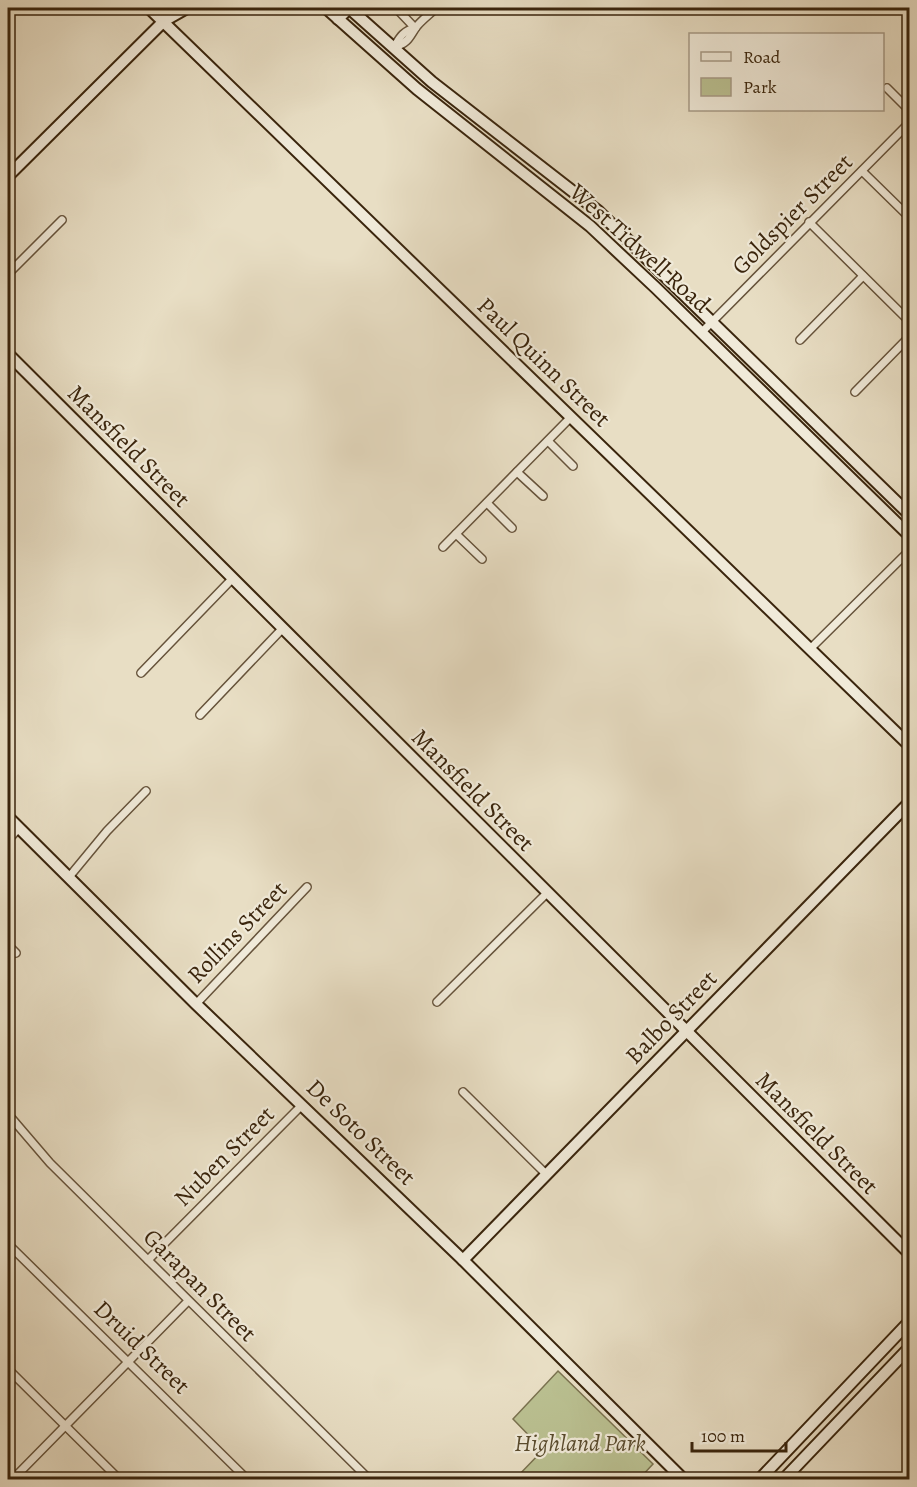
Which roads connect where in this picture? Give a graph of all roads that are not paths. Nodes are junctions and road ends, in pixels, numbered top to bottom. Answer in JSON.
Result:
{"nodes":[{"id":1,"x":149,"y":8,"type":"edge"},
{"id":2,"x":172,"y":8,"type":"edge"},
{"id":3,"x":187,"y":8,"type":"edge"},
{"id":4,"x":326,"y":8,"type":"edge"},
{"id":5,"x":349,"y":8,"type":"edge"},
{"id":6,"x":396,"y":8,"type":"edge"},
{"id":7,"x":436,"y":8,"type":"edge"},
{"id":8,"x":339,"y":19,"type":"junction"},
{"id":9,"x":164,"y":21,"type":"junction"},
{"id":10,"x":415,"y":28,"type":"junction"},
{"id":11,"x":395,"y":47,"type":"junction"},
{"id":12,"x":887,"y":88,"type":"dead end"},
{"id":13,"x":909,"y":111,"type":"edge"},
{"id":14,"x":909,"y":122,"type":"edge"},
{"id":15,"x":542,"y":168,"type":"junction"},
{"id":16,"x":862,"y":171,"type":"junction"},
{"id":17,"x":8,"y":176,"type":"edge"},
{"id":18,"x":532,"y":180,"type":"junction"},
{"id":19,"x":909,"y":218,"type":"edge"},
{"id":20,"x":62,"y":220,"type":"dead end"},
{"id":21,"x":809,"y":222,"type":"junction"},
{"id":22,"x":632,"y":242,"type":"junction"},
{"id":23,"x":620,"y":253,"type":"junction"},
{"id":24,"x":8,"y":274,"type":"edge"},
{"id":25,"x":863,"y":276,"type":"junction"},
{"id":26,"x":712,"y":322,"type":"junction"},
{"id":27,"x":909,"y":322,"type":"edge"},
{"id":28,"x":701,"y":333,"type":"junction"},
{"id":29,"x":909,"y":336,"type":"edge"},
{"id":30,"x":800,"y":340,"type":"dead end"},
{"id":31,"x":8,"y":354,"type":"edge"},
{"id":32,"x":855,"y":392,"type":"dead end"},
{"id":33,"x":571,"y":417,"type":"junction"},
{"id":34,"x":819,"y":426,"type":"junction"},
{"id":35,"x":808,"y":437,"type":"junction"},
{"id":36,"x":548,"y":441,"type":"junction"},
{"id":37,"x":573,"y":466,"type":"dead end"},
{"id":38,"x":517,"y":472,"type":"junction"},
{"id":39,"x":543,"y":496,"type":"dead end"},
{"id":40,"x":487,"y":503,"type":"junction"},
{"id":41,"x":909,"y":515,"type":"edge"},
{"id":42,"x":512,"y":528,"type":"dead end"},
{"id":43,"x":456,"y":534,"type":"junction"},
{"id":44,"x":909,"y":536,"type":"edge"},
{"id":45,"x":443,"y":547,"type":"dead end"},
{"id":46,"x":909,"y":550,"type":"edge"},
{"id":47,"x":482,"y":559,"type":"dead end"},
{"id":48,"x":232,"y":579,"type":"junction"},
{"id":49,"x":282,"y":629,"type":"junction"},
{"id":50,"x":810,"y":649,"type":"junction"},
{"id":51,"x":141,"y":673,"type":"dead end"},
{"id":52,"x":200,"y":715,"type":"dead end"},
{"id":53,"x":909,"y":746,"type":"edge"},
{"id":54,"x":146,"y":791,"type":"dead end"},
{"id":55,"x":909,"y":802,"type":"edge"},
{"id":56,"x":8,"y":817,"type":"edge"},
{"id":57,"x":19,"y":828,"type":"junction"},
{"id":58,"x":8,"y":840,"type":"edge"},
{"id":59,"x":69,"y":877,"type":"junction"},
{"id":60,"x":307,"y":887,"type":"dead end"},
{"id":61,"x":547,"y":893,"type":"junction"},
{"id":62,"x":8,"y":945,"type":"edge"},
{"id":63,"x":16,"y":953,"type":"dead end"},
{"id":64,"x":437,"y":1002,"type":"dead end"},
{"id":65,"x":196,"y":1004,"type":"junction"},
{"id":66,"x":686,"y":1032,"type":"junction"},
{"id":67,"x":463,"y":1092,"type":"dead end"},
{"id":68,"x":302,"y":1105,"type":"junction"},
{"id":69,"x":8,"y":1114,"type":"edge"},
{"id":70,"x":546,"y":1173,"type":"junction"},
{"id":71,"x":8,"y":1244,"type":"edge"},
{"id":72,"x":909,"y":1254,"type":"edge"},
{"id":73,"x":148,"y":1260,"type":"junction"},
{"id":74,"x":463,"y":1260,"type":"junction"},
{"id":75,"x":188,"y":1301,"type":"junction"},
{"id":76,"x":909,"y":1321,"type":"edge"},
{"id":77,"x":909,"y":1347,"type":"edge"},
{"id":78,"x":129,"y":1361,"type":"junction"},
{"id":79,"x":871,"y":1362,"type":"junction"},
{"id":80,"x":8,"y":1369,"type":"edge"},
{"id":81,"x":883,"y":1375,"type":"junction"},
{"id":82,"x":66,"y":1426,"type":"junction"},
{"id":83,"x":796,"y":1441,"type":"junction"},
{"id":84,"x":809,"y":1453,"type":"junction"},
{"id":85,"x":12,"y":1479,"type":"edge"},
{"id":86,"x":120,"y":1479,"type":"edge"},
{"id":87,"x":248,"y":1479,"type":"edge"},
{"id":88,"x":370,"y":1479,"type":"edge"},
{"id":89,"x":684,"y":1479,"type":"edge"},
{"id":90,"x":759,"y":1479,"type":"edge"},
{"id":91,"x":783,"y":1479,"type":"edge"}],
"edges":[{"from":1,"to":9,"type":"street","name":"Paul Quinn Street"},
{"from":2,"to":9,"type":"street"},
{"from":3,"to":9,"type":"street"},
{"from":4,"to":8,"type":"street","name":"West Tidwell Road"},
{"from":5,"to":8,"type":"street"},
{"from":5,"to":11,"type":"street","name":"West Tidwell Road"},
{"from":6,"to":10,"type":"street"},
{"from":7,"to":10,"type":"street"},
{"from":8,"to":18,"type":"street","name":"West Tidwell Road"},
{"from":9,"to":17,"type":"street"},
{"from":9,"to":33,"type":"street","name":"Paul Quinn Street"},
{"from":10,"to":11,"type":"street"},
{"from":11,"to":15,"type":"street","name":"West Tidwell Road"},
{"from":12,"to":13,"type":"street"},
{"from":14,"to":16,"type":"street","name":"Goldspier Street"},
{"from":15,"to":18,"type":"street"},
{"from":15,"to":22,"type":"street","name":"West Tidwell Road"},
{"from":16,"to":19,"type":"street"},
{"from":16,"to":21,"type":"street","name":"Goldspier Street"},
{"from":18,"to":23,"type":"street","name":"West Tidwell Road"},
{"from":20,"to":24,"type":"street"},
{"from":21,"to":25,"type":"street"},
{"from":21,"to":26,"type":"street","name":"Goldspier Street"},
{"from":22,"to":23,"type":"street"},
{"from":22,"to":26,"type":"street","name":"West Tidwell Road"},
{"from":23,"to":28,"type":"street","name":"West Tidwell Road"},
{"from":25,"to":27,"type":"street"},
{"from":25,"to":30,"type":"street"},
{"from":26,"to":28,"type":"street","name":"Goldspier Street"},
{"from":26,"to":34,"type":"street","name":"West Tidwell Road"},
{"from":28,"to":35,"type":"street","name":"West Tidwell Road"},
{"from":29,"to":32,"type":"street"},
{"from":31,"to":48,"type":"street","name":"Mansfield Street"},
{"from":33,"to":36,"type":"street"},
{"from":33,"to":50,"type":"street","name":"Paul Quinn Street"},
{"from":34,"to":35,"type":"street"},
{"from":34,"to":41,"type":"street","name":"West Tidwell Road"},
{"from":35,"to":44,"type":"street","name":"West Tidwell Road"},
{"from":36,"to":37,"type":"street"},
{"from":36,"to":38,"type":"street"},
{"from":38,"to":39,"type":"street"},
{"from":38,"to":40,"type":"street"},
{"from":40,"to":42,"type":"street"},
{"from":40,"to":43,"type":"street"},
{"from":43,"to":45,"type":"street"},
{"from":43,"to":47,"type":"street"},
{"from":46,"to":50,"type":"street"},
{"from":48,"to":49,"type":"street","name":"Mansfield Street"},
{"from":48,"to":51,"type":"street"},
{"from":49,"to":52,"type":"street"},
{"from":49,"to":61,"type":"street","name":"Mansfield Street"},
{"from":50,"to":53,"type":"street","name":"Paul Quinn Street"},
{"from":54,"to":59,"type":"street"},
{"from":55,"to":66,"type":"street","name":"Balbo Street"},
{"from":56,"to":57,"type":"street","name":"De Soto Street"},
{"from":57,"to":58,"type":"street"},
{"from":57,"to":59,"type":"street","name":"De Soto Street"},
{"from":59,"to":65,"type":"street","name":"De Soto Street"},
{"from":60,"to":65,"type":"street","name":"Rollins Street"},
{"from":61,"to":64,"type":"street"},
{"from":61,"to":66,"type":"street","name":"Mansfield Street"},
{"from":62,"to":63,"type":"street"},
{"from":65,"to":68,"type":"street","name":"De Soto Street"},
{"from":66,"to":70,"type":"street","name":"Balbo Street"},
{"from":66,"to":72,"type":"street","name":"Mansfield Street"},
{"from":67,"to":70,"type":"street"},
{"from":68,"to":73,"type":"street","name":"Nuben Street"},
{"from":68,"to":74,"type":"street","name":"De Soto Street"},
{"from":69,"to":73,"type":"street","name":"Garapan Street"},
{"from":70,"to":74,"type":"street","name":"Balbo Street"},
{"from":71,"to":78,"type":"street","name":"Druid Street"},
{"from":73,"to":75,"type":"street","name":"Garapan Street"},
{"from":74,"to":89,"type":"street","name":"De Soto Street"},
{"from":75,"to":78,"type":"street"},
{"from":75,"to":88,"type":"street","name":"Garapan Street"},
{"from":76,"to":79,"type":"street"},
{"from":77,"to":81,"type":"street"},
{"from":78,"to":82,"type":"street"},
{"from":78,"to":87,"type":"street","name":"Druid Street"},
{"from":79,"to":81,"type":"street"},
{"from":79,"to":83,"type":"street"},
{"from":80,"to":82,"type":"street"},
{"from":81,"to":84,"type":"street"},
{"from":82,"to":85,"type":"street"},
{"from":82,"to":86,"type":"street"},
{"from":83,"to":84,"type":"street"},
{"from":83,"to":90,"type":"street"},
{"from":84,"to":91,"type":"street"}]}
